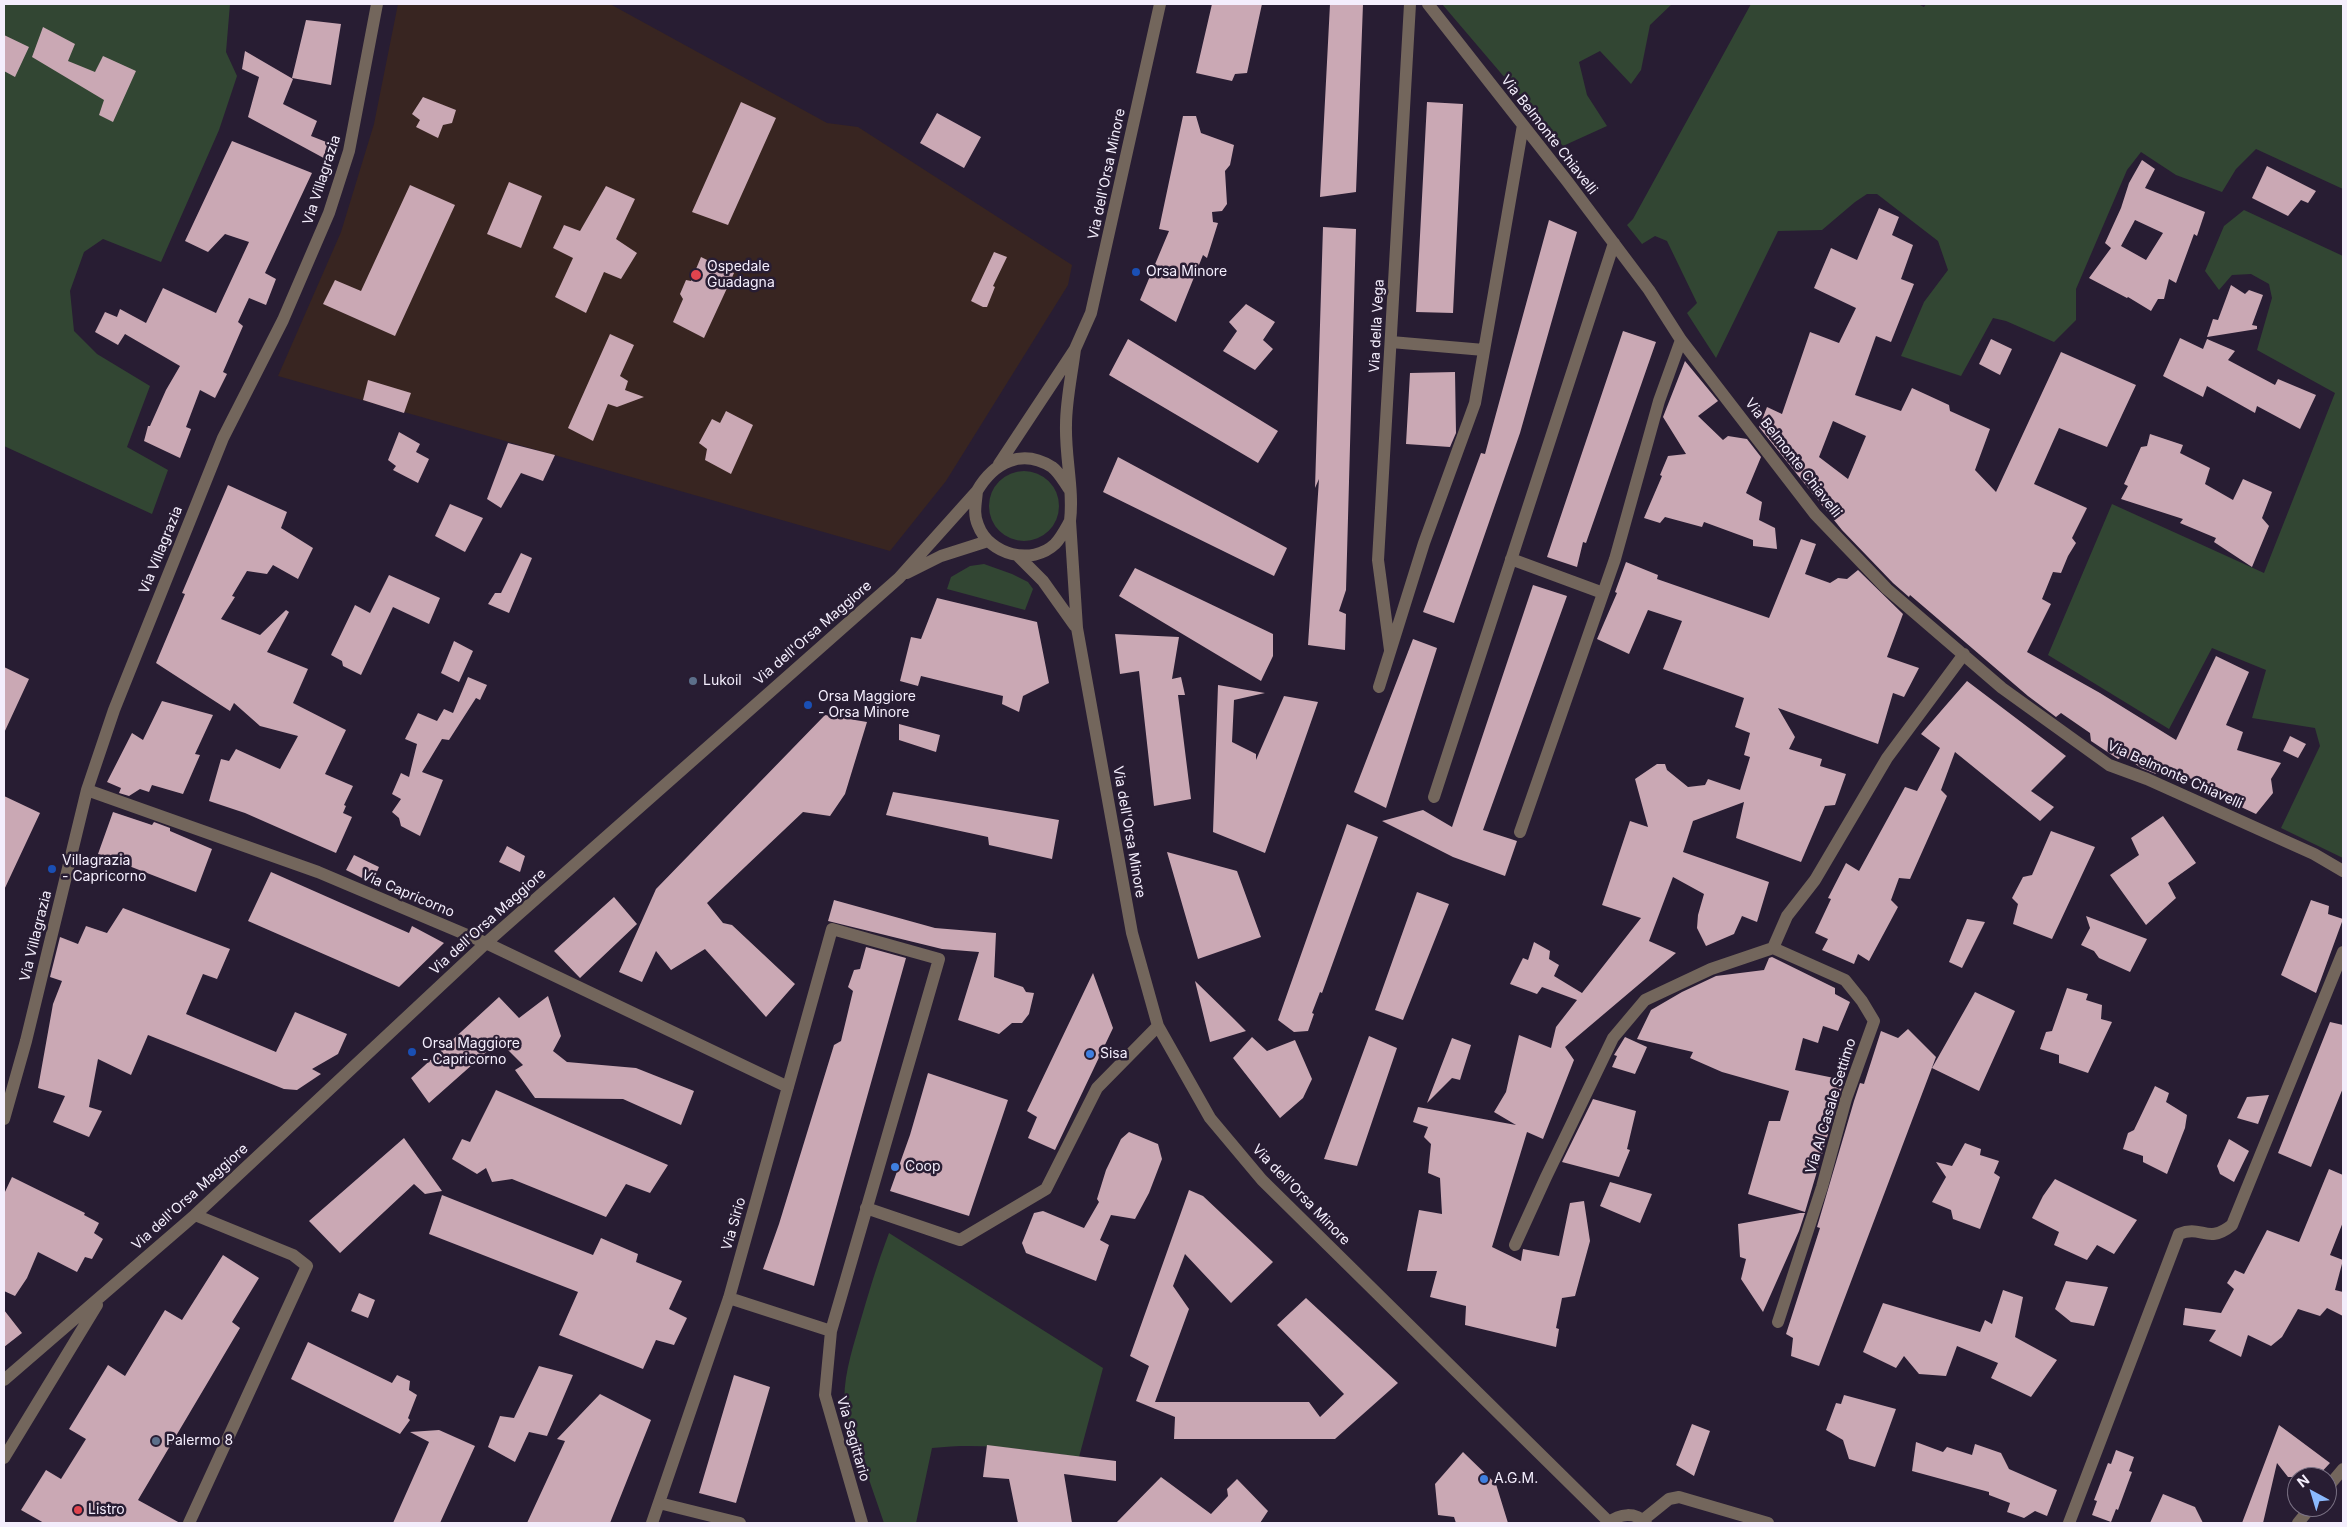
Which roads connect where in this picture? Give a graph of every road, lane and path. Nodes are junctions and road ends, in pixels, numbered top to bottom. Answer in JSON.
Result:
{"nodes":[{"id":1,"x":377,"y":4,"type":"edge"},
{"id":2,"x":1160,"y":4,"type":"edge"},
{"id":3,"x":1410,"y":4,"type":"edge"},
{"id":4,"x":1428,"y":4,"type":"edge"},
{"id":5,"x":1523,"y":125,"type":"junction"},
{"id":6,"x":1614,"y":243,"type":"junction"},
{"id":7,"x":1681,"y":340,"type":"junction"},
{"id":8,"x":1391,"y":342,"type":"junction"},
{"id":9,"x":1075,"y":349,"type":"junction"},
{"id":10,"x":1484,"y":350,"type":"junction"},
{"id":11,"x":999,"y":464,"type":"junction"},
{"id":12,"x":1069,"y":489,"type":"junction"},
{"id":13,"x":977,"y":490,"type":"junction"},
{"id":14,"x":1070,"y":521,"type":"junction"},
{"id":15,"x":988,"y":541,"type":"junction"},
{"id":16,"x":1018,"y":556,"type":"junction"},
{"id":17,"x":1511,"y":558,"type":"junction"},
{"id":18,"x":899,"y":578,"type":"junction"},
{"id":19,"x":1603,"y":593,"type":"junction"},
{"id":20,"x":1077,"y":628,"type":"junction"},
{"id":21,"x":1390,"y":650,"type":"junction"},
{"id":22,"x":1964,"y":654,"type":"junction"},
{"id":23,"x":1379,"y":687,"type":"dead end"},
{"id":24,"x":87,"y":790,"type":"junction"},
{"id":25,"x":1434,"y":797,"type":"dead end"},
{"id":26,"x":1520,"y":832,"type":"dead end"},
{"id":27,"x":2343,"y":871,"type":"edge"},
{"id":28,"x":832,"y":929,"type":"joint"},
{"id":29,"x":486,"y":943,"type":"junction"},
{"id":30,"x":1773,"y":948,"type":"junction"},
{"id":31,"x":2343,"y":952,"type":"edge"},
{"id":32,"x":1158,"y":1026,"type":"junction"},
{"id":33,"x":788,"y":1087,"type":"junction"},
{"id":34,"x":4,"y":1119,"type":"edge"},
{"id":35,"x":866,"y":1208,"type":"junction"},
{"id":36,"x":195,"y":1215,"type":"junction"},
{"id":37,"x":1515,"y":1245,"type":"dead end"},
{"id":38,"x":103,"y":1295,"type":"junction"},
{"id":39,"x":729,"y":1298,"type":"junction"},
{"id":40,"x":1778,"y":1322,"type":"dead end"},
{"id":41,"x":831,"y":1331,"type":"junction"},
{"id":42,"x":4,"y":1380,"type":"edge"},
{"id":43,"x":4,"y":1458,"type":"edge"},
{"id":44,"x":659,"y":1503,"type":"junction"},
{"id":45,"x":1609,"y":1522,"type":"edge"},
{"id":46,"x":1645,"y":1522,"type":"edge"},
{"id":47,"x":190,"y":1523,"type":"edge"},
{"id":48,"x":652,"y":1523,"type":"edge"},
{"id":49,"x":740,"y":1523,"type":"edge"},
{"id":50,"x":862,"y":1523,"type":"edge"},
{"id":51,"x":1768,"y":1523,"type":"edge"},
{"id":52,"x":2069,"y":1523,"type":"edge"}],
"edges":[{"from":1,"to":24,"type":"street","name":"Via Villagrazia"},
{"from":2,"to":9,"type":"street","name":"Via dell'Orsa Minore"},
{"from":3,"to":8,"type":"street","name":"Via della Vega"},
{"from":4,"to":5,"type":"street","name":"Via Belmonte Chiavelli"},
{"from":5,"to":6,"type":"street","name":"Via Belmonte Chiavelli"},
{"from":5,"to":10,"type":"street"},
{"from":6,"to":7,"type":"street","name":"Via Belmonte Chiavelli"},
{"from":6,"to":17,"type":"street"},
{"from":7,"to":19,"type":"street"},
{"from":7,"to":22,"type":"street","name":"Via Belmonte Chiavelli"},
{"from":8,"to":10,"type":"street"},
{"from":8,"to":21,"type":"street","name":"Via della Vega"},
{"from":9,"to":11,"type":"street"},
{"from":9,"to":12,"type":"street"},
{"from":10,"to":21,"type":"street"},
{"from":11,"to":12,"type":"street"},
{"from":11,"to":13,"type":"street"},
{"from":12,"to":14,"type":"street"},
{"from":13,"to":15,"type":"street"},
{"from":13,"to":18,"type":"street"},
{"from":14,"to":16,"type":"street"},
{"from":14,"to":20,"type":"street","name":"Via dell'Orsa Minore"},
{"from":15,"to":16,"type":"street"},
{"from":15,"to":18,"type":"street"},
{"from":16,"to":20,"type":"street"},
{"from":17,"to":19,"type":"street"},
{"from":17,"to":25,"type":"street"},
{"from":18,"to":29,"type":"street","name":"Via dell'Orsa Maggiore"},
{"from":19,"to":26,"type":"street"},
{"from":20,"to":32,"type":"street","name":"Via dell'Orsa Minore"},
{"from":21,"to":23,"type":"street"},
{"from":22,"to":27,"type":"street","name":"Via Belmonte Chiavelli"},
{"from":22,"to":30,"type":"street"},
{"from":24,"to":29,"type":"street","name":"Via Capricorno"},
{"from":24,"to":34,"type":"street","name":"Via Villagrazia"},
{"from":28,"to":33,"type":"street","name":"Via Sirio"},
{"from":28,"to":35,"type":"street","name":"Via Sagittario"},
{"from":29,"to":33,"type":"street","name":"Via Capricorno"},
{"from":29,"to":36,"type":"street","name":"Via dell'Orsa Maggiore"},
{"from":30,"to":37,"type":"street"},
{"from":30,"to":40,"type":"street","name":"Via Al Casale Settimo"},
{"from":31,"to":52,"type":"street"},
{"from":32,"to":35,"type":"street"},
{"from":32,"to":45,"type":"street","name":"Via dell'Orsa Minore"},
{"from":33,"to":39,"type":"street","name":"Via Sirio"},
{"from":35,"to":41,"type":"street","name":"Via Sagittario"},
{"from":36,"to":38,"type":"street","name":"Via dell'Orsa Maggiore"},
{"from":36,"to":47,"type":"street"},
{"from":38,"to":42,"type":"street","name":"Via dell'Orsa Maggiore"},
{"from":38,"to":43,"type":"street","name":"Via dell'Orsa Maggiore"},
{"from":39,"to":41,"type":"street"},
{"from":39,"to":44,"type":"street","name":"Via Sirio"},
{"from":41,"to":50,"type":"street","name":"Via Sagittario"},
{"from":44,"to":48,"type":"street","name":"Via Sirio"},
{"from":44,"to":49,"type":"street"},
{"from":45,"to":46,"type":"street"},
{"from":46,"to":51,"type":"street"}]}
